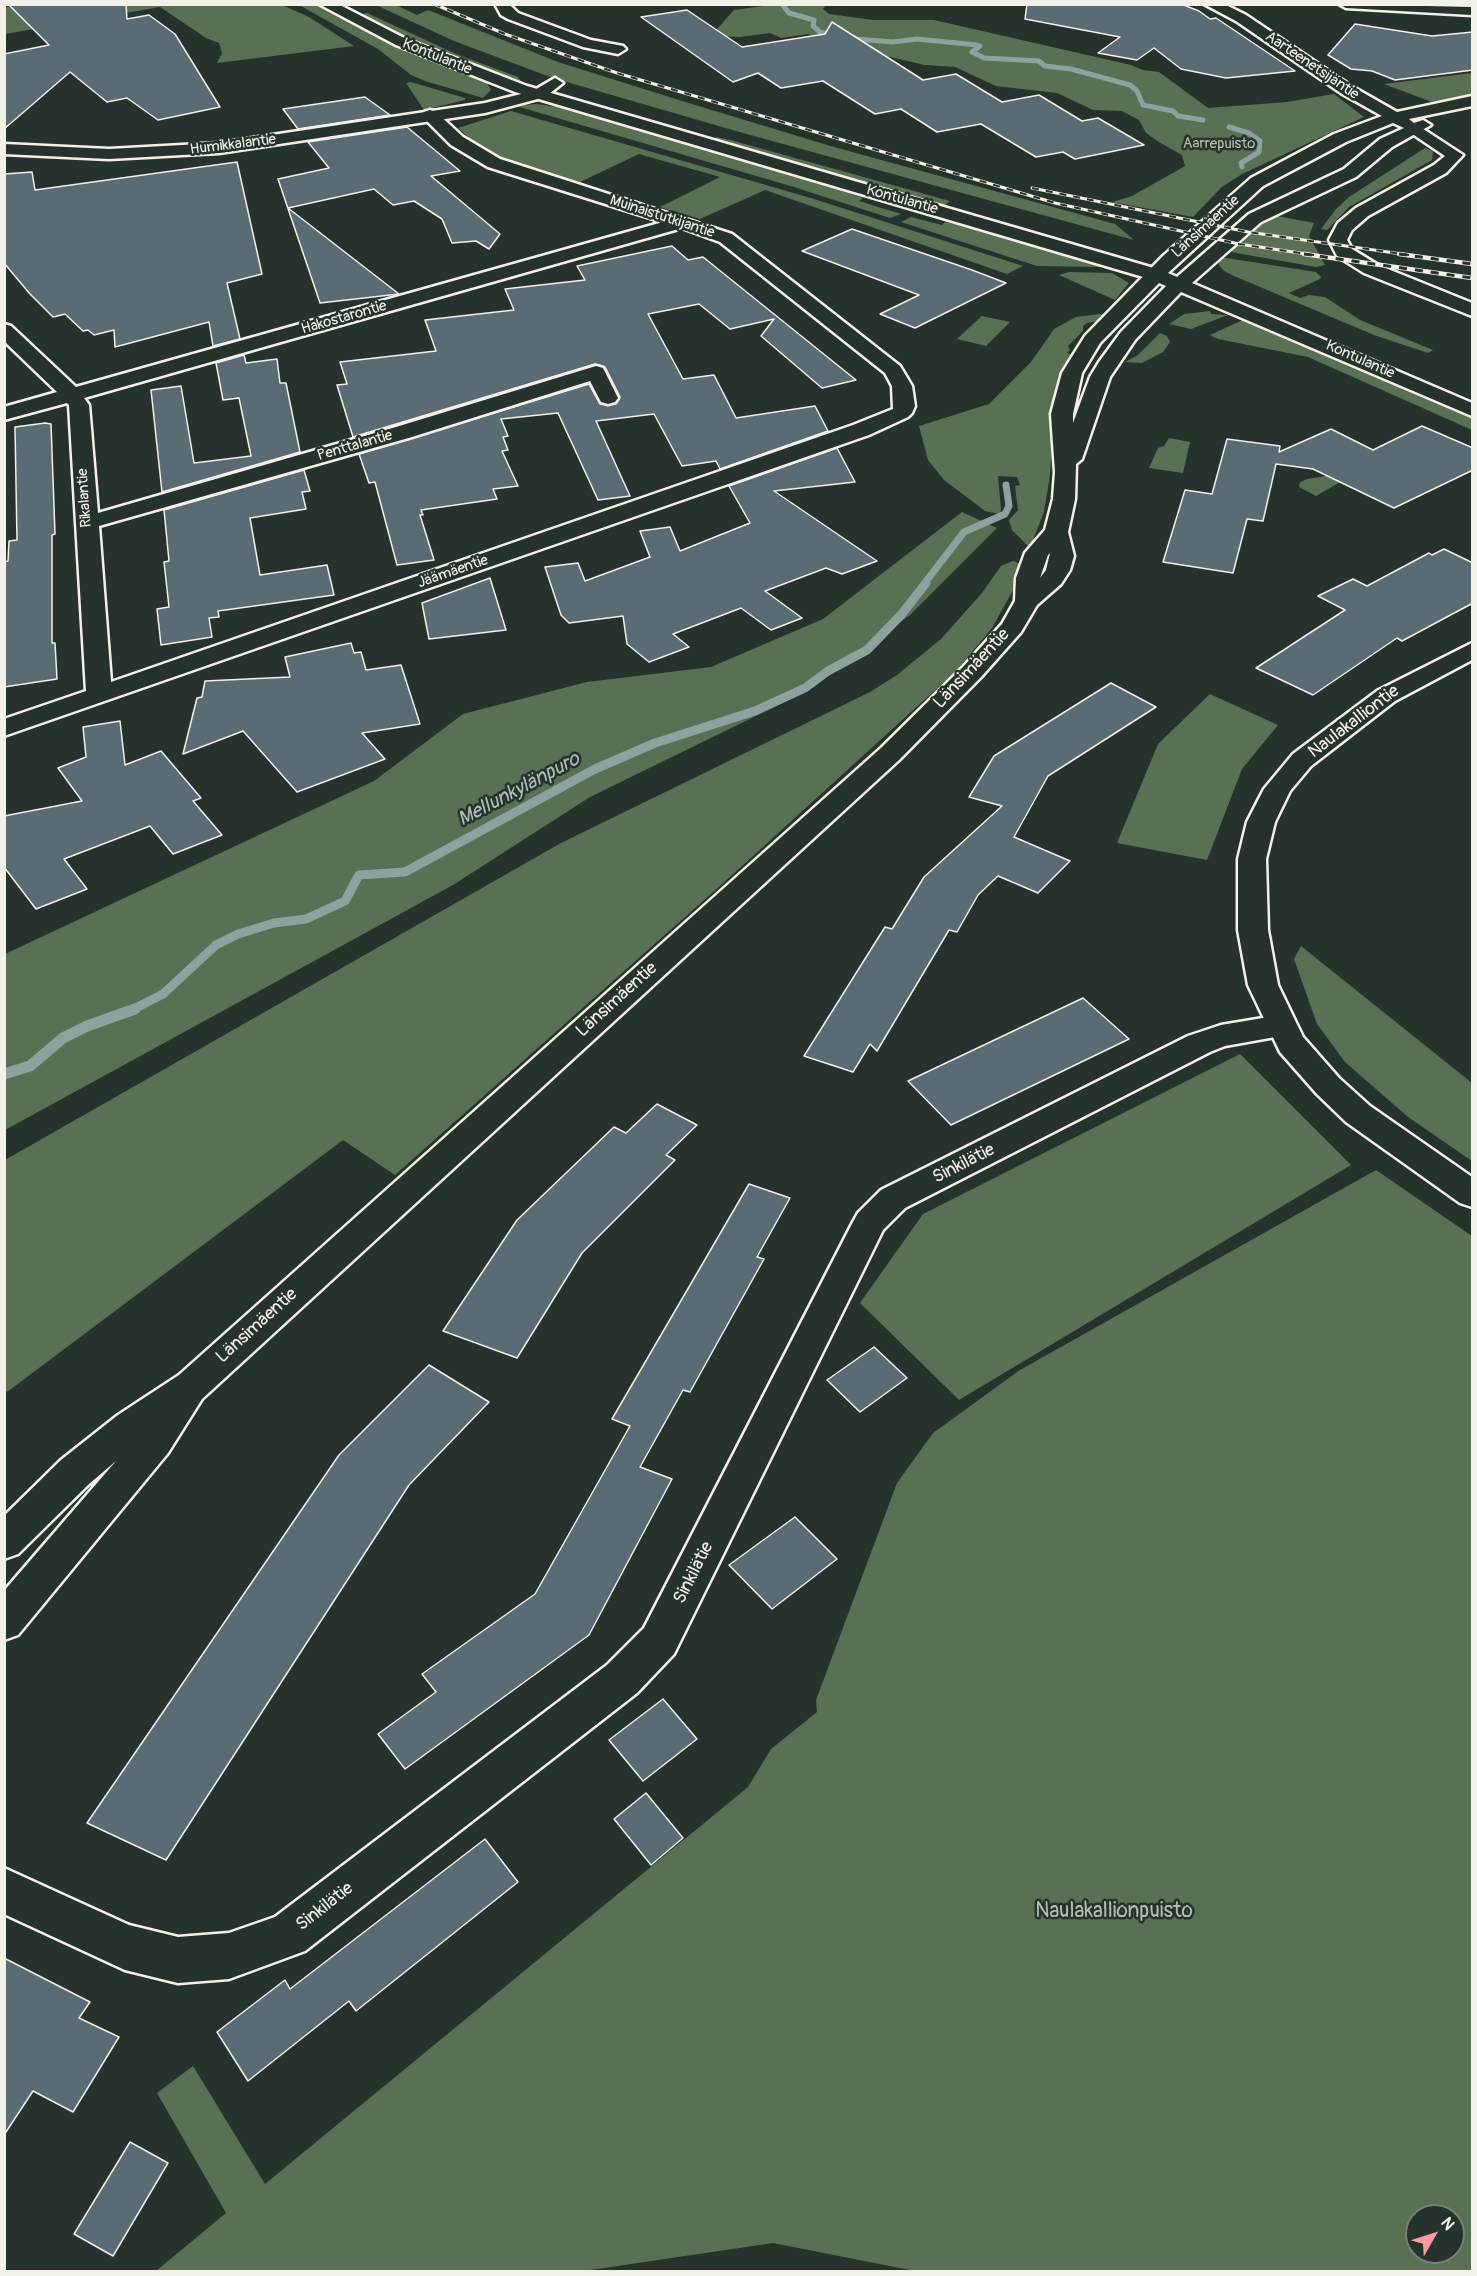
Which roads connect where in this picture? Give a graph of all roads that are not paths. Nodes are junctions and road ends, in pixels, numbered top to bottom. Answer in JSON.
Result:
{"nodes":[{"id":1,"x":326,"y":4,"type":"edge"},
{"id":2,"x":502,"y":4,"type":"edge"},
{"id":3,"x":1211,"y":4,"type":"edge"},
{"id":4,"x":1346,"y":4,"type":"edge"},
{"id":5,"x":1473,"y":11,"type":"edge"},
{"id":6,"x":436,"y":39,"type":"dead end"},
{"id":7,"x":618,"y":49,"type":"dead end"},
{"id":8,"x":498,"y":64,"type":"dead end"},
{"id":9,"x":532,"y":75,"type":"dead end"},
{"id":10,"x":555,"y":83,"type":"junction"},
{"id":11,"x":521,"y":89,"type":"junction"},
{"id":12,"x":539,"y":94,"type":"junction"},
{"id":13,"x":1473,"y":101,"type":"edge"},
{"id":14,"x":459,"y":110,"type":"junction"},
{"id":15,"x":1473,"y":112,"type":"edge"},
{"id":16,"x":430,"y":116,"type":"junction"},
{"id":17,"x":1394,"y":117,"type":"junction"},
{"id":18,"x":1414,"y":128,"type":"junction"},
{"id":19,"x":4,"y":149,"type":"edge"},
{"id":20,"x":1464,"y":154,"type":"edge"},
{"id":21,"x":911,"y":185,"type":"dead end"},
{"id":22,"x":683,"y":222,"type":"junction"},
{"id":23,"x":1149,"y":253,"type":"dead end"},
{"id":24,"x":1164,"y":267,"type":"junction"},
{"id":25,"x":1197,"y":270,"type":"junction"},
{"id":26,"x":1215,"y":277,"type":"dead end"},
{"id":27,"x":1181,"y":284,"type":"junction"},
{"id":28,"x":1236,"y":307,"type":"junction"},
{"id":29,"x":1473,"y":310,"type":"edge"},
{"id":30,"x":4,"y":330,"type":"edge"},
{"id":31,"x":1128,"y":336,"type":"junction"},
{"id":32,"x":72,"y":395,"type":"junction"},
{"id":33,"x":608,"y":398,"type":"dead end"},
{"id":34,"x":1473,"y":410,"type":"edge"},
{"id":35,"x":901,"y":413,"type":"joint"},
{"id":36,"x":4,"y":414,"type":"edge"},
{"id":37,"x":1066,"y":472,"type":"junction"},
{"id":38,"x":86,"y":523,"type":"junction"},
{"id":39,"x":1473,"y":650,"type":"edge"},
{"id":40,"x":99,"y":696,"type":"junction"},
{"id":41,"x":4,"y":728,"type":"edge"},
{"id":42,"x":1281,"y":1026,"type":"junction"},
{"id":43,"x":1473,"y":1194,"type":"edge"},
{"id":44,"x":192,"y":1386,"type":"junction"},
{"id":45,"x":4,"y":1542,"type":"edge"},
{"id":46,"x":4,"y":1622,"type":"edge"},
{"id":47,"x":4,"y":1890,"type":"edge"}],
"edges":[{"from":1,"to":11,"type":"street","name":"Kontulantie"},
{"from":2,"to":7,"type":"street"},
{"from":3,"to":17,"type":"street","name":"Aarteenetsijäntie"},
{"from":4,"to":5,"type":"street"},
{"from":6,"to":8,"type":"street","name":"Kontulantie"},
{"from":9,"to":10,"type":"street","name":"Kontulantie"},
{"from":10,"to":11,"type":"street","name":"Humikkalantie"},
{"from":10,"to":12,"type":"street","name":"Humikkalantie"},
{"from":10,"to":21,"type":"street","name":"Kontulantie"},
{"from":11,"to":12,"type":"street","name":"Kontulantie"},
{"from":11,"to":14,"type":"street","name":"Humikkalantie"},
{"from":12,"to":14,"type":"street","name":"Humikkalantie"},
{"from":12,"to":24,"type":"street","name":"Kontulantie"},
{"from":13,"to":17,"type":"street","name":"Länsimäentie"},
{"from":14,"to":16,"type":"street","name":"Humikkalantie"},
{"from":15,"to":18,"type":"street","name":"Länsimäentie"},
{"from":16,"to":19,"type":"street","name":"Humikkalantie"},
{"from":16,"to":22,"type":"street","name":"Muinaistutkijantie"},
{"from":17,"to":18,"type":"street","name":"Aarteenetsijäntie"},
{"from":17,"to":24,"type":"street","name":"Länsimäentie"},
{"from":18,"to":20,"type":"street","name":"Aarteenetsijäntie"},
{"from":18,"to":25,"type":"street","name":"Länsimäentie"},
{"from":20,"to":29,"type":"street"},
{"from":22,"to":32,"type":"street","name":"Hakostarontie"},
{"from":22,"to":35,"type":"street","name":"Muinaistutkijantie"},
{"from":23,"to":24,"type":"street","name":"Kontulantie"},
{"from":24,"to":25,"type":"street","name":"Kontulantie"},
{"from":24,"to":27,"type":"street","name":"Kontulantie"},
{"from":24,"to":37,"type":"street","name":"Länsimäentie"},
{"from":25,"to":26,"type":"street","name":"Kontulantie"},
{"from":25,"to":27,"type":"street","name":"Länsimäentie"},
{"from":27,"to":28,"type":"street","name":"Kontulantie"},
{"from":27,"to":31,"type":"street","name":"Länsimäentie"},
{"from":28,"to":31,"type":"street"},
{"from":28,"to":34,"type":"street","name":"Kontulantie"},
{"from":30,"to":32,"type":"street"},
{"from":31,"to":37,"type":"street","name":"Länsimäentie"},
{"from":32,"to":36,"type":"street","name":"Hakostarontie"},
{"from":32,"to":38,"type":"street","name":"Rikalantie"},
{"from":33,"to":38,"type":"street","name":"Penttalantie"},
{"from":35,"to":40,"type":"street","name":"Jäämäentie"},
{"from":37,"to":44,"type":"street","name":"Länsimäentie"},
{"from":38,"to":40,"type":"street","name":"Rikalantie"},
{"from":39,"to":42,"type":"street","name":"Naulakalliontie"},
{"from":40,"to":41,"type":"street","name":"Jäämäentie"},
{"from":42,"to":43,"type":"street","name":"Naulakalliontie"},
{"from":42,"to":47,"type":"street","name":"Sinkilätie"},
{"from":44,"to":45,"type":"street","name":"Länsimäentie"},
{"from":44,"to":46,"type":"street","name":"Länsimäentie"}]}
